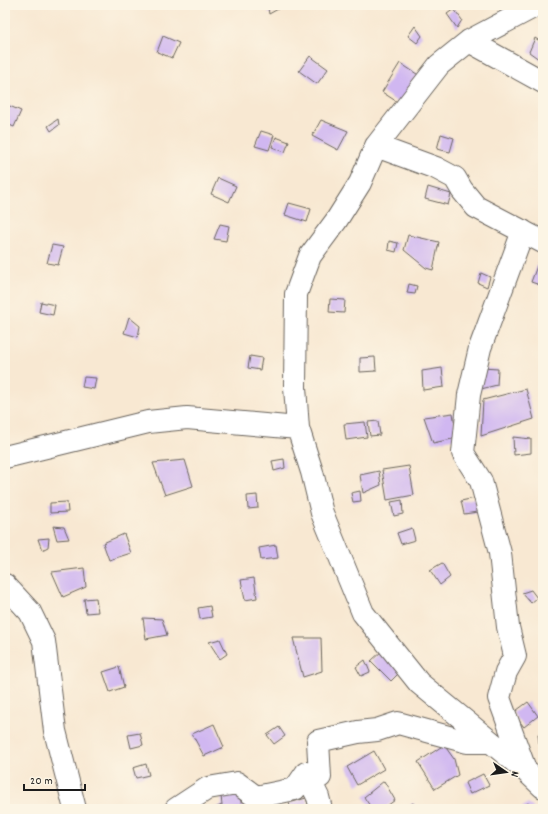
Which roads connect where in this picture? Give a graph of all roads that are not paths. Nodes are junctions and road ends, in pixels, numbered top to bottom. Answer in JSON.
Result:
{"nodes":[{"id":1,"x":538,"y":5,"type":"edge"},
{"id":2,"x":469,"y":41,"type":"junction"},
{"id":3,"x":543,"y":82,"type":"edge"},
{"id":4,"x":376,"y":146,"type":"junction"},
{"id":5,"x":523,"y":231,"type":"junction"},
{"id":6,"x":543,"y":242,"type":"edge"},
{"id":7,"x":298,"y":428,"type":"junction"},
{"id":8,"x":5,"y":457,"type":"edge"},
{"id":9,"x":5,"y":585,"type":"edge"},
{"id":10,"x":491,"y":742,"type":"junction"},
{"id":11,"x":525,"y":770,"type":"junction"},
{"id":12,"x":306,"y":773,"type":"junction"},
{"id":13,"x":543,"y":787,"type":"edge"},
{"id":14,"x":75,"y":809,"type":"edge"},
{"id":15,"x":176,"y":809,"type":"edge"},
{"id":16,"x":321,"y":809,"type":"edge"}],
"edges":[{"from":1,"to":2,"type":"street"},
{"from":2,"to":3,"type":"street"},
{"from":2,"to":4,"type":"street"},
{"from":4,"to":5,"type":"street"},
{"from":4,"to":7,"type":"street"},
{"from":5,"to":6,"type":"street"},
{"from":5,"to":11,"type":"street"},
{"from":7,"to":8,"type":"street"},
{"from":7,"to":10,"type":"street"},
{"from":9,"to":14,"type":"street"},
{"from":10,"to":11,"type":"street"},
{"from":10,"to":12,"type":"street"},
{"from":11,"to":13,"type":"street"},
{"from":12,"to":15,"type":"street"},
{"from":12,"to":16,"type":"street"}]}
